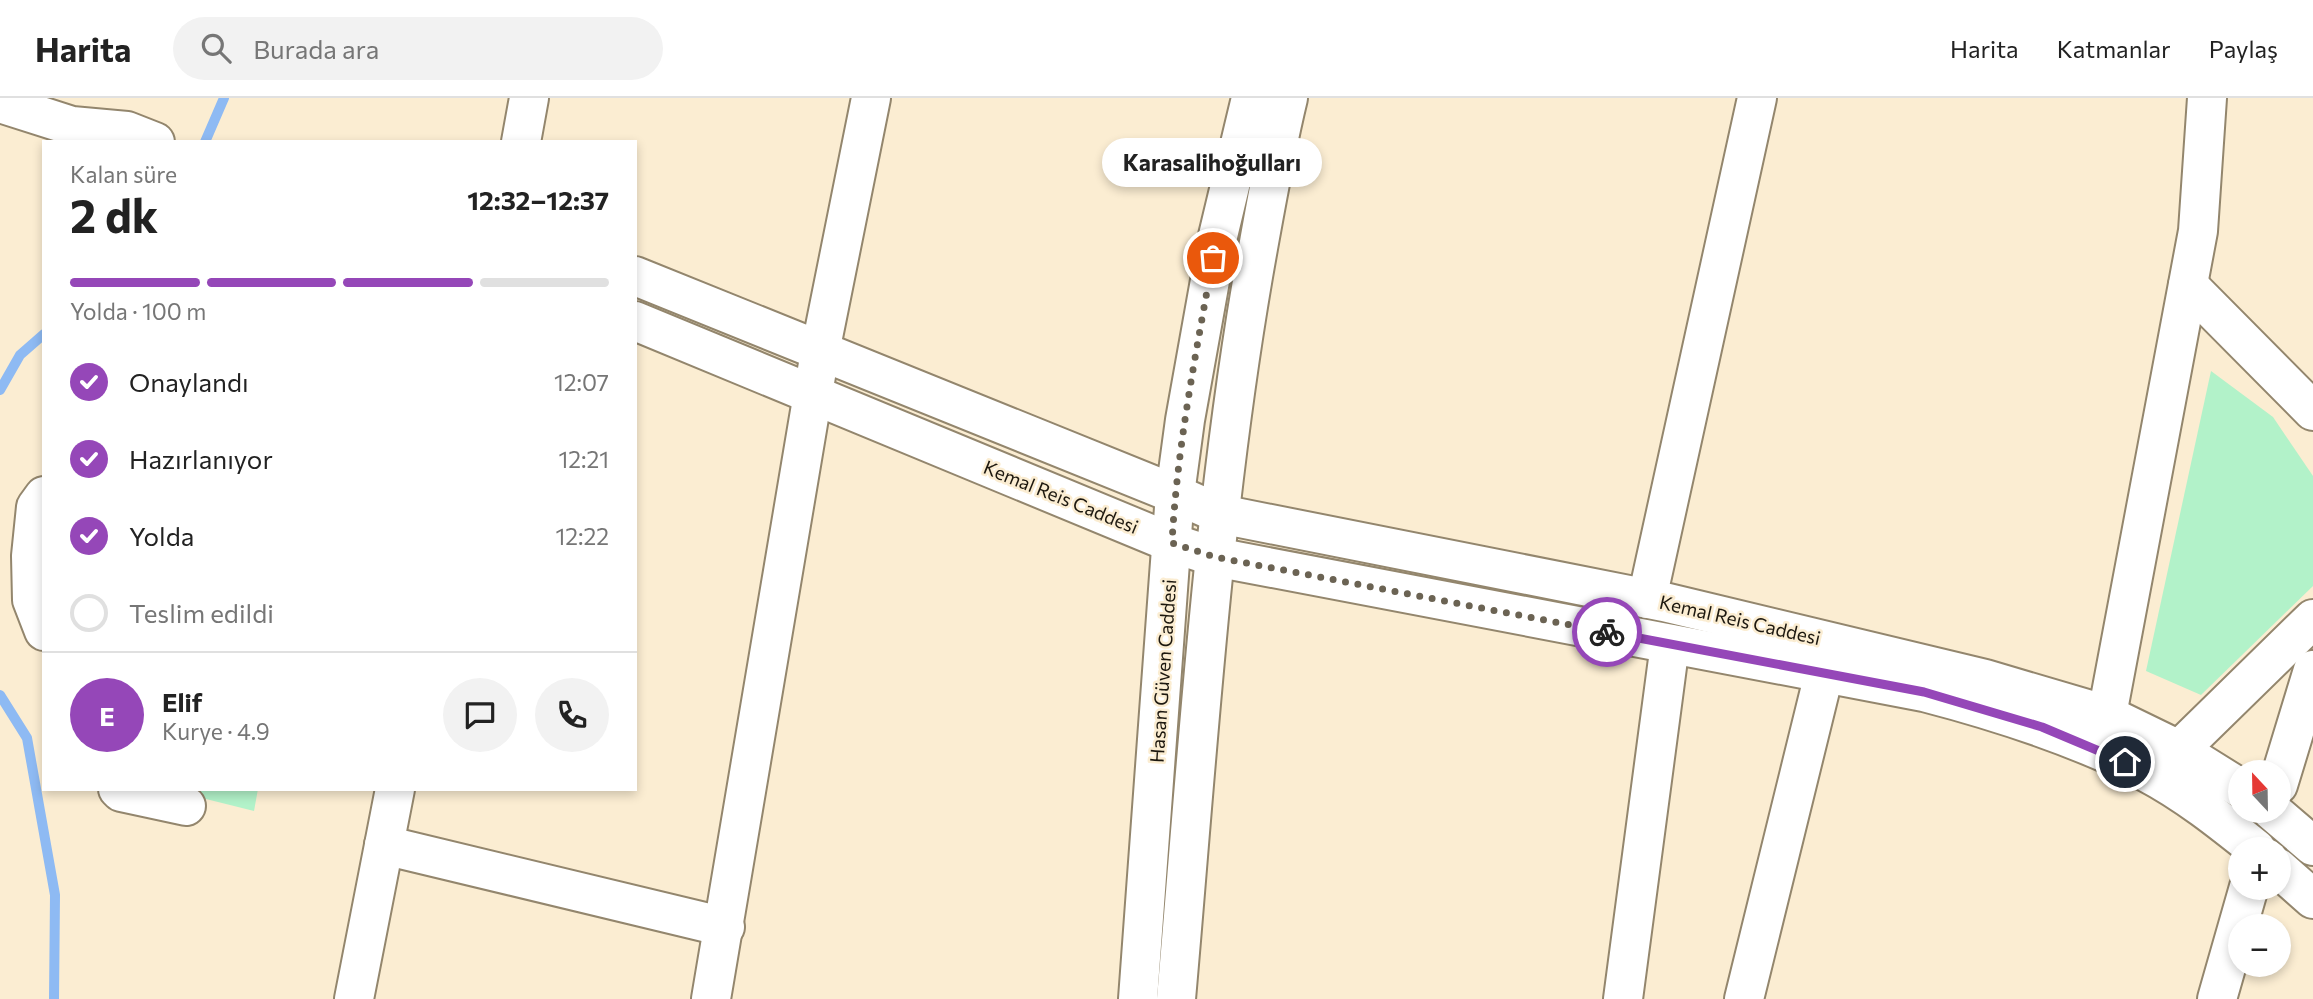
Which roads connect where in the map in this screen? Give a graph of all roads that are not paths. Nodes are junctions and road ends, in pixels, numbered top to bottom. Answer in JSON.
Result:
{"nodes":[{"id":1,"x":529,"y":98,"type":"edge"},
{"id":2,"x":871,"y":98,"type":"edge"},
{"id":3,"x":1251,"y":98,"type":"edge"},
{"id":4,"x":1288,"y":98,"type":"edge"},
{"id":5,"x":1757,"y":98,"type":"edge"},
{"id":6,"x":2207,"y":98,"type":"edge"},
{"id":7,"x":0,"y":103,"type":"edge"},
{"id":8,"x":80,"y":134,"type":"edge"},
{"id":9,"x":150,"y":140,"type":"edge"},
{"id":10,"x":521,"y":140,"type":"edge"},
{"id":11,"x":637,"y":277,"type":"edge"},
{"id":12,"x":2188,"y":285,"type":"junction"},
{"id":13,"x":637,"y":322,"type":"edge"},
{"id":14,"x":820,"y":352,"type":"junction"},
{"id":15,"x":813,"y":394,"type":"junction"},
{"id":16,"x":2313,"y":411,"type":"edge"},
{"id":17,"x":1175,"y":494,"type":"junction"},
{"id":18,"x":42,"y":499,"type":"edge"},
{"id":19,"x":1220,"y":514,"type":"junction"},
{"id":20,"x":1172,"y":543,"type":"junction"},
{"id":21,"x":1215,"y":557,"type":"junction"},
{"id":22,"x":1647,"y":599,"type":"junction"},
{"id":23,"x":2313,"y":619,"type":"edge"},
{"id":24,"x":42,"y":626,"type":"edge"},
{"id":25,"x":1670,"y":644,"type":"junction"},
{"id":26,"x":2313,"y":670,"type":"edge"},
{"id":27,"x":1824,"y":674,"type":"junction"},
{"id":28,"x":2107,"y":715,"type":"junction"},
{"id":29,"x":2305,"y":721,"type":"edge"},
{"id":30,"x":2179,"y":750,"type":"junction"},
{"id":31,"x":2289,"y":760,"type":"edge"},
{"id":32,"x":2228,"y":781,"type":"edge"},
{"id":33,"x":120,"y":791,"type":"edge"},
{"id":34,"x":395,"y":791,"type":"edge"},
{"id":35,"x":186,"y":806,"type":"dead end"},
{"id":36,"x":2287,"y":823,"type":"edge"},
{"id":37,"x":2240,"y":837,"type":"edge"},
{"id":38,"x":384,"y":845,"type":"junction"},
{"id":39,"x":2313,"y":845,"type":"edge"},
{"id":40,"x":2291,"y":880,"type":"edge"},
{"id":41,"x":2313,"y":899,"type":"edge"},
{"id":42,"x":2245,"y":900,"type":"edge"},
{"id":43,"x":725,"y":927,"type":"junction"},
{"id":44,"x":354,"y":999,"type":"edge"},
{"id":45,"x":711,"y":999,"type":"edge"},
{"id":46,"x":1138,"y":999,"type":"edge"},
{"id":47,"x":1177,"y":999,"type":"edge"},
{"id":48,"x":1623,"y":999,"type":"edge"},
{"id":49,"x":1744,"y":999,"type":"edge"},
{"id":50,"x":2217,"y":999,"type":"edge"}],
"edges":[{"from":1,"to":10,"type":"street"},
{"from":2,"to":14,"type":"street"},
{"from":3,"to":17,"type":"street","name":"Hasan Güven Caddesi"},
{"from":4,"to":19,"type":"street","name":"Hasan Güven Caddesi"},
{"from":5,"to":22,"type":"street"},
{"from":6,"to":12,"type":"street"},
{"from":7,"to":8,"type":"street"},
{"from":8,"to":9,"type":"street"},
{"from":11,"to":14,"type":"street","name":"Kemal Reis Caddesi"},
{"from":12,"to":16,"type":"street"},
{"from":12,"to":28,"type":"street"},
{"from":13,"to":15,"type":"street","name":"Kemal Reis Caddesi"},
{"from":14,"to":15,"type":"street"},
{"from":14,"to":17,"type":"street","name":"Kemal Reis Caddesi"},
{"from":15,"to":20,"type":"street","name":"Kemal Reis Caddesi"},
{"from":15,"to":43,"type":"street"},
{"from":17,"to":19,"type":"street","name":"Kemal Reis Caddesi"},
{"from":17,"to":20,"type":"street","name":"Hasan Güven Caddesi"},
{"from":18,"to":24,"type":"street"},
{"from":19,"to":21,"type":"street","name":"Hasan Güven Caddesi"},
{"from":19,"to":22,"type":"street","name":"Kemal Reis Caddesi"},
{"from":20,"to":21,"type":"street","name":"Kemal Reis Caddesi"},
{"from":20,"to":46,"type":"street","name":"Hasan Güven Caddesi"},
{"from":21,"to":25,"type":"street","name":"Kemal Reis Caddesi"},
{"from":21,"to":47,"type":"street","name":"Hasan Güven Caddesi"},
{"from":22,"to":28,"type":"street","name":"Kemal Reis Caddesi"},
{"from":23,"to":30,"type":"street"},
{"from":25,"to":27,"type":"street","name":"Kemal Reis Caddesi"},
{"from":25,"to":48,"type":"street"},
{"from":26,"to":29,"type":"street"},
{"from":27,"to":37,"type":"street","name":"Kemal Reis Caddesi"},
{"from":27,"to":49,"type":"street"},
{"from":28,"to":30,"type":"street","name":"Kemal Reis Caddesi"},
{"from":29,"to":31,"type":"street"},
{"from":30,"to":32,"type":"street","name":"Kemal Reis Caddesi"},
{"from":33,"to":35,"type":"street"},
{"from":34,"to":38,"type":"street"},
{"from":36,"to":39,"type":"street"},
{"from":38,"to":43,"type":"street"},
{"from":38,"to":44,"type":"street"},
{"from":40,"to":41,"type":"street"},
{"from":42,"to":50,"type":"street"},
{"from":43,"to":45,"type":"street"}]}
